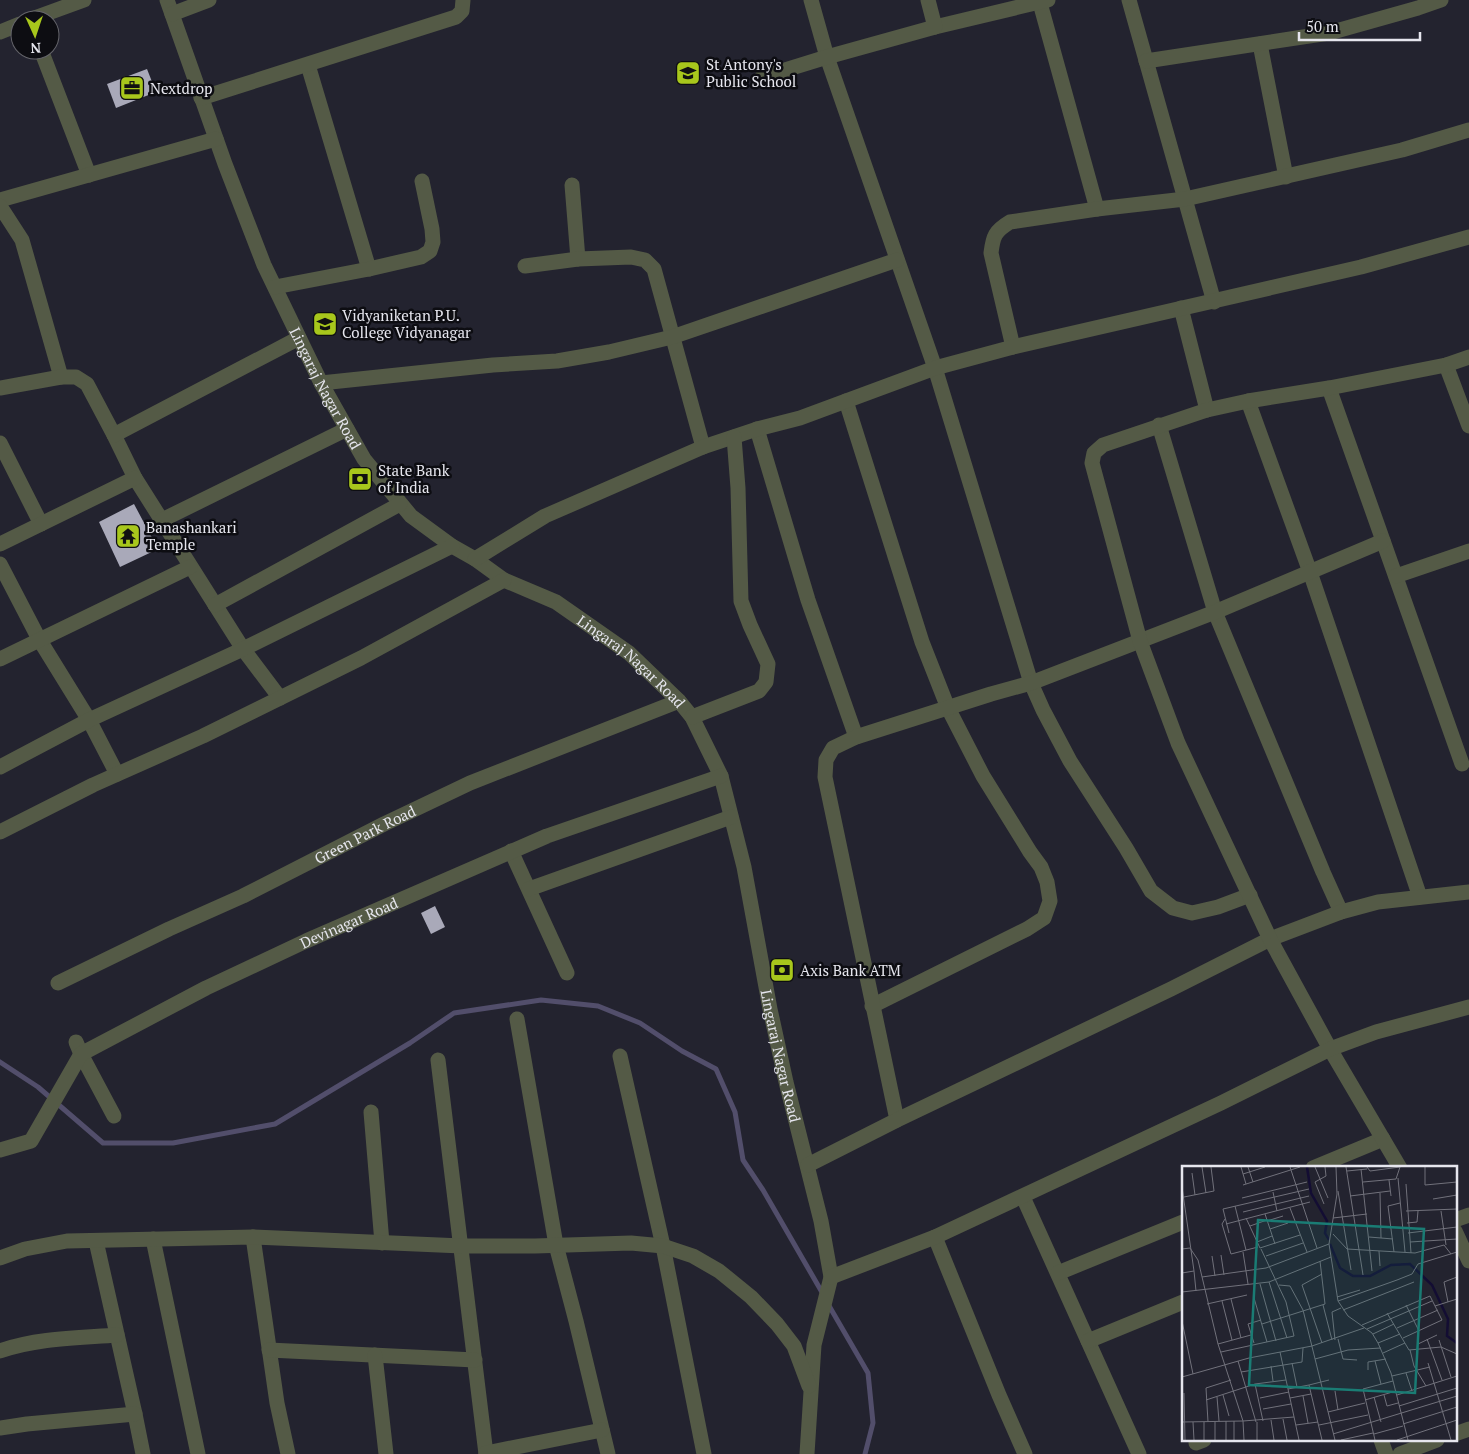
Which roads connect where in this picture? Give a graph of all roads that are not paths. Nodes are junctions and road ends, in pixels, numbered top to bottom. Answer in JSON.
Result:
{"nodes":[{"id":1,"x":84,"y":0,"type":"edge"},
{"id":2,"x":209,"y":0,"type":"edge"},
{"id":3,"x":463,"y":0,"type":"edge"},
{"id":4,"x":810,"y":0,"type":"edge"},
{"id":5,"x":928,"y":0,"type":"edge"},
{"id":6,"x":1129,"y":0,"type":"edge"},
{"id":7,"x":1441,"y":0,"type":"edge"},
{"id":8,"x":1045,"y":1,"type":"edge"},
{"id":9,"x":1416,"y":4,"type":"edge"},
{"id":10,"x":170,"y":7,"type":"edge"},
{"id":11,"x":56,"y":10,"type":"edge"},
{"id":12,"x":936,"y":27,"type":"junction"},
{"id":13,"x":1260,"y":44,"type":"junction"},
{"id":14,"x":827,"y":57,"type":"junction"},
{"id":15,"x":45,"y":60,"type":"edge"},
{"id":16,"x":1146,"y":61,"type":"junction"},
{"id":17,"x":308,"y":65,"type":"junction"},
{"id":18,"x":762,"y":77,"type":"dead end"},
{"id":19,"x":201,"y":98,"type":"junction"},
{"id":20,"x":1469,"y":130,"type":"edge"},
{"id":21,"x":216,"y":139,"type":"junction"},
{"id":22,"x":89,"y":175,"type":"junction"},
{"id":23,"x":1286,"y":177,"type":"junction"},
{"id":24,"x":422,"y":180,"type":"dead end"},
{"id":25,"x":572,"y":185,"type":"dead end"},
{"id":26,"x":1184,"y":199,"type":"junction"},
{"id":27,"x":0,"y":200,"type":"edge"},
{"id":28,"x":0,"y":206,"type":"edge"},
{"id":29,"x":1097,"y":209,"type":"junction"},
{"id":30,"x":1469,"y":237,"type":"edge"},
{"id":31,"x":578,"y":259,"type":"junction"},
{"id":32,"x":897,"y":260,"type":"junction"},
{"id":33,"x":525,"y":266,"type":"dead end"},
{"id":34,"x":369,"y":269,"type":"junction"},
{"id":35,"x":274,"y":287,"type":"junction"},
{"id":36,"x":1214,"y":302,"type":"junction"},
{"id":37,"x":1181,"y":308,"type":"junction"},
{"id":38,"x":672,"y":337,"type":"junction"},
{"id":39,"x":300,"y":338,"type":"junction"},
{"id":40,"x":1013,"y":347,"type":"junction"},
{"id":41,"x":1469,"y":357,"type":"edge"},
{"id":42,"x":1446,"y":365,"type":"junction"},
{"id":43,"x":935,"y":368,"type":"junction"},
{"id":44,"x":61,"y":376,"type":"junction"},
{"id":45,"x":321,"y":383,"type":"junction"},
{"id":46,"x":0,"y":388,"type":"edge"},
{"id":47,"x":1329,"y":388,"type":"junction"},
{"id":48,"x":846,"y":401,"type":"junction"},
{"id":49,"x":1248,"y":401,"type":"junction"},
{"id":50,"x":1207,"y":410,"type":"junction"},
{"id":51,"x":1159,"y":425,"type":"junction"},
{"id":52,"x":1469,"y":426,"type":"edge"},
{"id":53,"x":347,"y":429,"type":"junction"},
{"id":54,"x":757,"y":429,"type":"junction"},
{"id":55,"x":114,"y":436,"type":"junction"},
{"id":56,"x":734,"y":437,"type":"junction"},
{"id":57,"x":0,"y":443,"type":"edge"},
{"id":58,"x":703,"y":447,"type":"junction"},
{"id":59,"x":134,"y":478,"type":"junction"},
{"id":60,"x":400,"y":504,"type":"junction"},
{"id":61,"x":162,"y":520,"type":"junction"},
{"id":62,"x":42,"y":524,"type":"junction"},
{"id":63,"x":1383,"y":541,"type":"junction"},
{"id":64,"x":0,"y":544,"type":"edge"},
{"id":65,"x":452,"y":546,"type":"junction"},
{"id":66,"x":1469,"y":551,"type":"edge"},
{"id":67,"x":475,"y":559,"type":"junction"},
{"id":68,"x":0,"y":564,"type":"edge"},
{"id":69,"x":190,"y":567,"type":"junction"},
{"id":70,"x":1310,"y":572,"type":"junction"},
{"id":71,"x":1396,"y":576,"type":"junction"},
{"id":72,"x":504,"y":580,"type":"junction"},
{"id":73,"x":215,"y":605,"type":"junction"},
{"id":74,"x":1215,"y":612,"type":"junction"},
{"id":75,"x":39,"y":639,"type":"junction"},
{"id":76,"x":1140,"y":641,"type":"junction"},
{"id":77,"x":242,"y":649,"type":"junction"},
{"id":78,"x":0,"y":659,"type":"edge"},
{"id":79,"x":1031,"y":683,"type":"junction"},
{"id":80,"x":280,"y":698,"type":"junction"},
{"id":81,"x":679,"y":701,"type":"junction"},
{"id":82,"x":948,"y":708,"type":"junction"},
{"id":83,"x":692,"y":718,"type":"junction"},
{"id":84,"x":89,"y":720,"type":"junction"},
{"id":85,"x":856,"y":737,"type":"junction"},
{"id":86,"x":1462,"y":764,"type":"dead end"},
{"id":87,"x":0,"y":767,"type":"edge"},
{"id":88,"x":117,"y":774,"type":"junction"},
{"id":89,"x":721,"y":776,"type":"junction"},
{"id":90,"x":731,"y":817,"type":"junction"},
{"id":91,"x":0,"y":832,"type":"edge"},
{"id":92,"x":511,"y":851,"type":"junction"},
{"id":93,"x":529,"y":889,"type":"junction"},
{"id":94,"x":1469,"y":892,"type":"edge"},
{"id":95,"x":1250,"y":895,"type":"junction"},
{"id":96,"x":1420,"y":897,"type":"junction"},
{"id":97,"x":1341,"y":912,"type":"junction"},
{"id":98,"x":1270,"y":939,"type":"junction"},
{"id":99,"x":567,"y":973,"type":"dead end"},
{"id":100,"x":58,"y":983,"type":"dead end"},
{"id":101,"x":872,"y":1006,"type":"junction"},
{"id":102,"x":1469,"y":1007,"type":"edge"},
{"id":103,"x":517,"y":1019,"type":"dead end"},
{"id":104,"x":78,"y":1048,"type":"junction"},
{"id":105,"x":1330,"y":1050,"type":"junction"},
{"id":106,"x":620,"y":1056,"type":"dead end"},
{"id":107,"x":438,"y":1060,"type":"dead end"},
{"id":108,"x":371,"y":1112,"type":"dead end"},
{"id":109,"x":114,"y":1116,"type":"dead end"},
{"id":110,"x":897,"y":1120,"type":"junction"},
{"id":111,"x":1383,"y":1139,"type":"junction"},
{"id":112,"x":0,"y":1150,"type":"edge"},
{"id":113,"x":808,"y":1165,"type":"junction"},
{"id":114,"x":1318,"y":1166,"type":"edge"},
{"id":115,"x":1399,"y":1166,"type":"edge"},
{"id":116,"x":1023,"y":1197,"type":"junction"},
{"id":117,"x":1469,"y":1215,"type":"edge"},
{"id":118,"x":1456,"y":1220,"type":"edge"},
{"id":119,"x":1182,"y":1222,"type":"edge"},
{"id":120,"x":1456,"y":1233,"type":"edge"},
{"id":121,"x":253,"y":1237,"type":"junction"},
{"id":122,"x":935,"y":1237,"type":"junction"},
{"id":123,"x":153,"y":1239,"type":"junction"},
{"id":124,"x":96,"y":1241,"type":"junction"},
{"id":125,"x":382,"y":1243,"type":"junction"},
{"id":126,"x":462,"y":1246,"type":"junction"},
{"id":127,"x":556,"y":1246,"type":"junction"},
{"id":128,"x":663,"y":1246,"type":"junction"},
{"id":129,"x":0,"y":1258,"type":"edge"},
{"id":130,"x":1469,"y":1261,"type":"edge"},
{"id":131,"x":1456,"y":1266,"type":"edge"},
{"id":132,"x":1058,"y":1273,"type":"junction"},
{"id":133,"x":829,"y":1284,"type":"junction"},
{"id":134,"x":1182,"y":1302,"type":"edge"},
{"id":135,"x":117,"y":1335,"type":"junction"},
{"id":136,"x":1088,"y":1341,"type":"junction"},
{"id":137,"x":269,"y":1350,"type":"junction"},
{"id":138,"x":0,"y":1351,"type":"edge"},
{"id":139,"x":375,"y":1355,"type":"junction"},
{"id":140,"x":475,"y":1360,"type":"junction"},
{"id":141,"x":811,"y":1392,"type":"junction"},
{"id":142,"x":135,"y":1414,"type":"junction"},
{"id":143,"x":0,"y":1428,"type":"edge"},
{"id":144,"x":1469,"y":1429,"type":"edge"},
{"id":145,"x":602,"y":1430,"type":"junction"},
{"id":146,"x":1456,"y":1434,"type":"edge"},
{"id":147,"x":1432,"y":1442,"type":"edge"},
{"id":148,"x":486,"y":1453,"type":"edge"},
{"id":149,"x":142,"y":1454,"type":"edge"},
{"id":150,"x":198,"y":1454,"type":"edge"},
{"id":151,"x":288,"y":1454,"type":"edge"},
{"id":152,"x":386,"y":1454,"type":"edge"},
{"id":153,"x":608,"y":1454,"type":"edge"},
{"id":154,"x":704,"y":1454,"type":"edge"},
{"id":155,"x":807,"y":1454,"type":"edge"},
{"id":156,"x":1025,"y":1454,"type":"edge"},
{"id":157,"x":1139,"y":1454,"type":"edge"},
{"id":158,"x":1400,"y":1454,"type":"edge"}],
"edges":[{"from":1,"to":11,"type":"street"},
{"from":2,"to":10,"type":"street"},
{"from":3,"to":17,"type":"street"},
{"from":4,"to":14,"type":"street"},
{"from":5,"to":12,"type":"street"},
{"from":6,"to":16,"type":"street"},
{"from":7,"to":9,"type":"street"},
{"from":8,"to":12,"type":"street"},
{"from":8,"to":29,"type":"street"},
{"from":9,"to":13,"type":"street"},
{"from":10,"to":19,"type":"street","name":"Lingaraj Nagar Road"},
{"from":12,"to":14,"type":"street"},
{"from":13,"to":16,"type":"street"},
{"from":13,"to":23,"type":"street"},
{"from":14,"to":18,"type":"street"},
{"from":14,"to":32,"type":"street"},
{"from":15,"to":22,"type":"street"},
{"from":16,"to":26,"type":"street"},
{"from":17,"to":19,"type":"street"},
{"from":17,"to":34,"type":"street"},
{"from":19,"to":21,"type":"street","name":"Lingaraj Nagar Road"},
{"from":20,"to":23,"type":"street"},
{"from":21,"to":22,"type":"street"},
{"from":21,"to":35,"type":"street","name":"Lingaraj Nagar Road"},
{"from":22,"to":27,"type":"street"},
{"from":23,"to":26,"type":"street"},
{"from":24,"to":34,"type":"street"},
{"from":25,"to":31,"type":"street"},
{"from":26,"to":29,"type":"street"},
{"from":26,"to":36,"type":"street"},
{"from":28,"to":44,"type":"street"},
{"from":29,"to":40,"type":"street"},
{"from":30,"to":36,"type":"street"},
{"from":31,"to":33,"type":"street"},
{"from":31,"to":38,"type":"street"},
{"from":32,"to":38,"type":"street"},
{"from":32,"to":43,"type":"street"},
{"from":34,"to":35,"type":"street"},
{"from":35,"to":39,"type":"street","name":"Lingaraj Nagar Road"},
{"from":36,"to":37,"type":"street"},
{"from":37,"to":40,"type":"street"},
{"from":37,"to":50,"type":"street"},
{"from":38,"to":45,"type":"street"},
{"from":38,"to":58,"type":"street"},
{"from":39,"to":45,"type":"street","name":"Lingaraj Nagar Road"},
{"from":39,"to":55,"type":"street"},
{"from":40,"to":43,"type":"street"},
{"from":41,"to":42,"type":"street"},
{"from":42,"to":47,"type":"street"},
{"from":42,"to":52,"type":"street"},
{"from":43,"to":48,"type":"street"},
{"from":43,"to":79,"type":"street"},
{"from":44,"to":46,"type":"street"},
{"from":44,"to":55,"type":"street"},
{"from":45,"to":53,"type":"street","name":"Lingaraj Nagar Road"},
{"from":47,"to":49,"type":"street"},
{"from":47,"to":63,"type":"street"},
{"from":48,"to":54,"type":"street"},
{"from":48,"to":82,"type":"street"},
{"from":49,"to":50,"type":"street"},
{"from":49,"to":70,"type":"street"},
{"from":50,"to":51,"type":"street"},
{"from":51,"to":74,"type":"street"},
{"from":51,"to":76,"type":"street"},
{"from":53,"to":60,"type":"street","name":"Lingaraj Nagar Road"},
{"from":53,"to":61,"type":"street"},
{"from":54,"to":56,"type":"street"},
{"from":54,"to":85,"type":"street"},
{"from":55,"to":59,"type":"street"},
{"from":56,"to":58,"type":"street"},
{"from":56,"to":83,"type":"street"},
{"from":57,"to":62,"type":"street"},
{"from":58,"to":67,"type":"street"},
{"from":59,"to":61,"type":"street"},
{"from":59,"to":62,"type":"street"},
{"from":60,"to":65,"type":"street","name":"Lingaraj Nagar Road"},
{"from":60,"to":73,"type":"street"},
{"from":61,"to":69,"type":"street"},
{"from":62,"to":64,"type":"street"},
{"from":63,"to":70,"type":"street"},
{"from":63,"to":71,"type":"street"},
{"from":65,"to":67,"type":"street","name":"Lingaraj Nagar Road"},
{"from":65,"to":77,"type":"street"},
{"from":66,"to":71,"type":"street"},
{"from":67,"to":72,"type":"street","name":"Lingaraj Nagar Road"},
{"from":68,"to":75,"type":"street"},
{"from":69,"to":73,"type":"street"},
{"from":69,"to":75,"type":"street"},
{"from":70,"to":74,"type":"street"},
{"from":70,"to":96,"type":"street"},
{"from":71,"to":86,"type":"street"},
{"from":72,"to":80,"type":"street"},
{"from":72,"to":81,"type":"street","name":"Lingaraj Nagar Road"},
{"from":73,"to":77,"type":"street"},
{"from":74,"to":76,"type":"street"},
{"from":74,"to":97,"type":"street"},
{"from":75,"to":78,"type":"street"},
{"from":75,"to":84,"type":"street"},
{"from":76,"to":79,"type":"street"},
{"from":76,"to":95,"type":"street"},
{"from":77,"to":80,"type":"street"},
{"from":77,"to":84,"type":"street"},
{"from":79,"to":82,"type":"street"},
{"from":79,"to":95,"type":"street"},
{"from":80,"to":88,"type":"street"},
{"from":81,"to":83,"type":"street","name":"Lingaraj Nagar Road"},
{"from":81,"to":100,"type":"street","name":"Green Park Road"},
{"from":82,"to":85,"type":"street"},
{"from":82,"to":101,"type":"street"},
{"from":83,"to":89,"type":"street","name":"Lingaraj Nagar Road"},
{"from":84,"to":87,"type":"street"},
{"from":84,"to":88,"type":"street"},
{"from":85,"to":101,"type":"street"},
{"from":88,"to":91,"type":"street"},
{"from":89,"to":90,"type":"street","name":"Lingaraj Nagar Road"},
{"from":89,"to":92,"type":"street","name":"Devinagar Road"},
{"from":90,"to":93,"type":"street"},
{"from":90,"to":113,"type":"street","name":"Lingaraj Nagar Road"},
{"from":92,"to":93,"type":"street"},
{"from":92,"to":104,"type":"street","name":"Devinagar Road"},
{"from":93,"to":99,"type":"street"},
{"from":94,"to":96,"type":"street"},
{"from":95,"to":98,"type":"street"},
{"from":96,"to":97,"type":"street"},
{"from":97,"to":98,"type":"street"},
{"from":98,"to":105,"type":"street"},
{"from":98,"to":110,"type":"street"},
{"from":101,"to":110,"type":"street"},
{"from":102,"to":105,"type":"street"},
{"from":103,"to":127,"type":"street"},
{"from":104,"to":109,"type":"street"},
{"from":104,"to":112,"type":"street"},
{"from":105,"to":111,"type":"street"},
{"from":105,"to":116,"type":"street"},
{"from":106,"to":128,"type":"street"},
{"from":107,"to":126,"type":"street"},
{"from":108,"to":125,"type":"street"},
{"from":110,"to":113,"type":"street"},
{"from":111,"to":114,"type":"street"},
{"from":111,"to":115,"type":"street"},
{"from":113,"to":133,"type":"street","name":"Lingaraj Nagar Road"},
{"from":116,"to":122,"type":"street"},
{"from":116,"to":132,"type":"street"},
{"from":117,"to":118,"type":"street"},
{"from":119,"to":132,"type":"street"},
{"from":120,"to":130,"type":"street"},
{"from":121,"to":123,"type":"street"},
{"from":121,"to":125,"type":"street"},
{"from":121,"to":137,"type":"street"},
{"from":122,"to":133,"type":"street"},
{"from":122,"to":156,"type":"street"},
{"from":123,"to":124,"type":"street"},
{"from":123,"to":150,"type":"street"},
{"from":124,"to":129,"type":"street"},
{"from":124,"to":135,"type":"street"},
{"from":125,"to":126,"type":"street"},
{"from":126,"to":127,"type":"street"},
{"from":126,"to":140,"type":"street"},
{"from":127,"to":128,"type":"street"},
{"from":127,"to":145,"type":"street"},
{"from":128,"to":141,"type":"street"},
{"from":128,"to":154,"type":"street"},
{"from":130,"to":131,"type":"street"},
{"from":132,"to":136,"type":"street"},
{"from":133,"to":141,"type":"street","name":"Lingaraj Nagar Road"},
{"from":134,"to":136,"type":"street"},
{"from":135,"to":138,"type":"street"},
{"from":135,"to":142,"type":"street"},
{"from":136,"to":157,"type":"street"},
{"from":137,"to":139,"type":"street"},
{"from":137,"to":151,"type":"street"},
{"from":139,"to":140,"type":"street"},
{"from":139,"to":152,"type":"street"},
{"from":140,"to":148,"type":"street"},
{"from":141,"to":155,"type":"street","name":"Lingaraj Nagar Road"},
{"from":142,"to":143,"type":"street"},
{"from":142,"to":149,"type":"street"},
{"from":144,"to":146,"type":"street"},
{"from":145,"to":148,"type":"street"},
{"from":145,"to":153,"type":"street"},
{"from":147,"to":158,"type":"street"}]}
